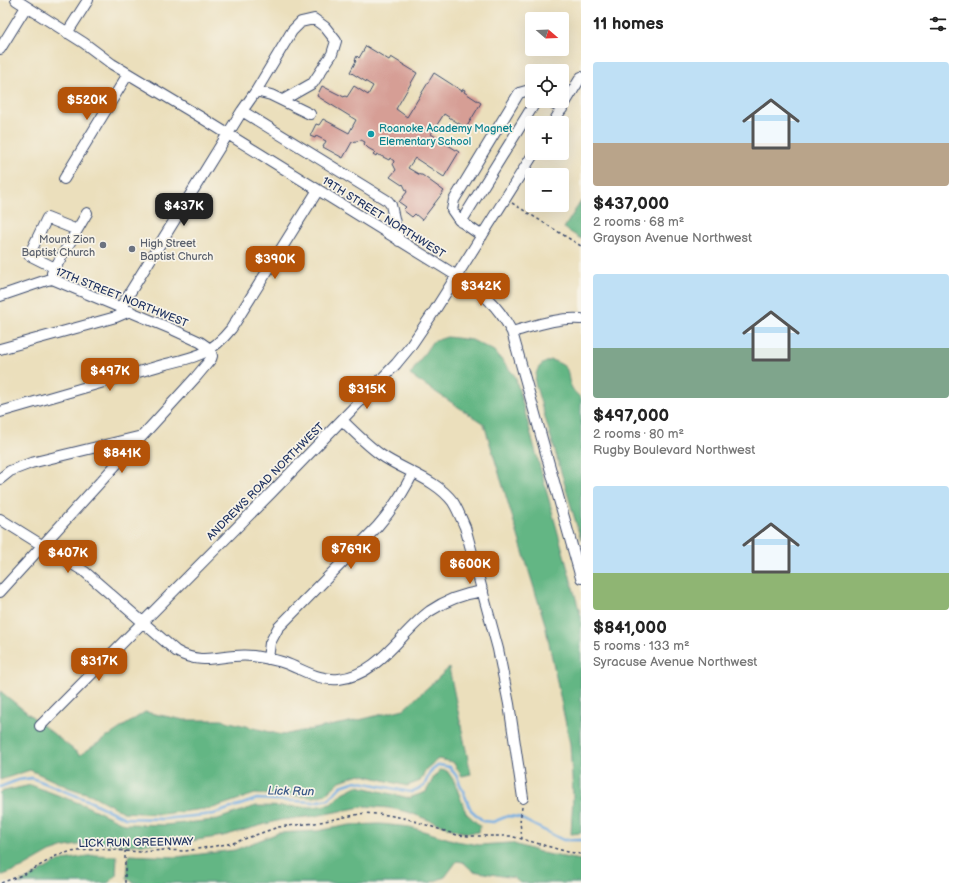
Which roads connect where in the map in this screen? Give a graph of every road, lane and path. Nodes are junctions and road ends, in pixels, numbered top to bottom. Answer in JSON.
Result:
{"nodes":[{"id":1,"x":16,"y":0,"type":"edge"},
{"id":2,"x":88,"y":0,"type":"edge"},
{"id":3,"x":26,"y":6,"type":"junction"},
{"id":4,"x":67,"y":33,"type":"junction"},
{"id":5,"x":0,"y":49,"type":"edge"},
{"id":6,"x":128,"y":74,"type":"junction"},
{"id":7,"x":581,"y":77,"type":"edge"},
{"id":8,"x":256,"y":91,"type":"junction"},
{"id":9,"x":525,"y":91,"type":"edge"},
{"id":10,"x":283,"y":100,"type":"junction"},
{"id":11,"x":532,"y":108,"type":"edge"},
{"id":12,"x":562,"y":109,"type":"joint"},
{"id":13,"x":242,"y":111,"type":"junction"},
{"id":14,"x":310,"y":114,"type":"dead end"},
{"id":15,"x":558,"y":116,"type":"edge"},
{"id":16,"x":228,"y":134,"type":"junction"},
{"id":17,"x":530,"y":160,"type":"edge"},
{"id":18,"x":64,"y":179,"type":"dead end"},
{"id":19,"x":318,"y":190,"type":"junction"},
{"id":20,"x":505,"y":199,"type":"junction"},
{"id":21,"x":87,"y":213,"type":"dead end"},
{"id":22,"x":461,"y":222,"type":"junction"},
{"id":23,"x":77,"y":230,"type":"junction"},
{"id":24,"x":482,"y":236,"type":"junction"},
{"id":25,"x":399,"y":241,"type":"junction"},
{"id":26,"x":581,"y":246,"type":"edge"},
{"id":27,"x":55,"y":268,"type":"junction"},
{"id":28,"x":457,"y":276,"type":"junction"},
{"id":29,"x":48,"y":280,"type":"junction"},
{"id":30,"x":0,"y":296,"type":"edge"},
{"id":31,"x":126,"y":309,"type":"junction"},
{"id":32,"x":581,"y":319,"type":"edge"},
{"id":33,"x":512,"y":332,"type":"junction"},
{"id":34,"x":0,"y":349,"type":"edge"},
{"id":35,"x":210,"y":349,"type":"junction"},
{"id":36,"x":0,"y":412,"type":"edge"},
{"id":37,"x":342,"y":420,"type":"junction"},
{"id":38,"x":142,"y":436,"type":"junction"},
{"id":39,"x":413,"y":474,"type":"junction"},
{"id":40,"x":0,"y":479,"type":"edge"},
{"id":41,"x":0,"y":519,"type":"edge"},
{"id":42,"x":42,"y":545,"type":"junction"},
{"id":43,"x":581,"y":578,"type":"edge"},
{"id":44,"x":483,"y":591,"type":"junction"},
{"id":45,"x":0,"y":592,"type":"edge"},
{"id":46,"x":142,"y":622,"type":"junction"},
{"id":47,"x":268,"y":658,"type":"junction"},
{"id":48,"x":40,"y":726,"type":"dead end"},
{"id":49,"x":523,"y":798,"type":"dead end"},
{"id":50,"x":521,"y":813,"type":"dead end"},
{"id":51,"x":522,"y":838,"type":"junction"},
{"id":52,"x":125,"y":851,"type":"junction"},
{"id":53,"x":581,"y":854,"type":"edge"},
{"id":54,"x":1,"y":883,"type":"edge"},
{"id":55,"x":125,"y":883,"type":"edge"}],
"edges":[{"from":1,"to":3,"type":"street","name":"19TH STREET NORTHWEST"},
{"from":2,"to":4,"type":"street"},
{"from":3,"to":4,"type":"street","name":"19TH STREET NORTHWEST"},
{"from":3,"to":5,"type":"street"},
{"from":4,"to":6,"type":"street","name":"19TH STREET NORTHWEST"},
{"from":6,"to":16,"type":"street","name":"19TH STREET NORTHWEST"},
{"from":6,"to":18,"type":"street"},
{"from":7,"to":12,"type":"street"},
{"from":8,"to":10,"type":"street"},
{"from":8,"to":10,"type":"street"},
{"from":8,"to":13,"type":"street"},
{"from":9,"to":22,"type":"street"},
{"from":10,"to":14,"type":"street"},
{"from":11,"to":22,"type":"street"},
{"from":12,"to":15,"type":"street"},
{"from":13,"to":16,"type":"street"},
{"from":13,"to":25,"type":"street"},
{"from":16,"to":19,"type":"street","name":"19TH STREET NORTHWEST"},
{"from":16,"to":31,"type":"street"},
{"from":17,"to":20,"type":"street","name":"ANDREWS ROAD NORTHWEST"},
{"from":19,"to":25,"type":"street","name":"19TH STREET NORTHWEST"},
{"from":19,"to":35,"type":"street"},
{"from":20,"to":24,"type":"street","name":"ANDREWS ROAD NORTHWEST"},
{"from":20,"to":26,"type":"path"},
{"from":21,"to":23,"type":"street"},
{"from":22,"to":24,"type":"street"},
{"from":23,"to":27,"type":"street"},
{"from":23,"to":27,"type":"street"},
{"from":24,"to":28,"type":"street","name":"ANDREWS ROAD NORTHWEST"},
{"from":25,"to":28,"type":"street","name":"19TH STREET NORTHWEST"},
{"from":27,"to":29,"type":"street"},
{"from":28,"to":33,"type":"street","name":"19TH STREET NORTHWEST"},
{"from":28,"to":37,"type":"street","name":"ANDREWS ROAD NORTHWEST"},
{"from":29,"to":30,"type":"street","name":"17TH STREET NORTHWEST"},
{"from":29,"to":31,"type":"street","name":"17TH STREET NORTHWEST"},
{"from":31,"to":34,"type":"street"},
{"from":31,"to":35,"type":"street","name":"17TH STREET NORTHWEST"},
{"from":32,"to":33,"type":"street"},
{"from":33,"to":43,"type":"street","name":"19TH STREET NORTHWEST"},
{"from":35,"to":36,"type":"street"},
{"from":35,"to":38,"type":"street"},
{"from":37,"to":39,"type":"street"},
{"from":37,"to":46,"type":"street","name":"ANDREWS ROAD NORTHWEST"},
{"from":38,"to":40,"type":"street"},
{"from":38,"to":42,"type":"street"},
{"from":39,"to":44,"type":"street"},
{"from":39,"to":47,"type":"street"},
{"from":41,"to":42,"type":"street"},
{"from":42,"to":45,"type":"street"},
{"from":42,"to":46,"type":"street"},
{"from":44,"to":47,"type":"street"},
{"from":44,"to":49,"type":"street"},
{"from":46,"to":47,"type":"street"},
{"from":46,"to":48,"type":"street","name":"ANDREWS ROAD NORTHWEST"},
{"from":50,"to":51,"type":"path"},
{"from":51,"to":52,"type":"path","name":"LICK RUN GREENWAY"},
{"from":51,"to":53,"type":"path","name":"LICK RUN GREENWAY"},
{"from":52,"to":54,"type":"path","name":"LICK RUN GREENWAY"},
{"from":52,"to":55,"type":"path"}]}
